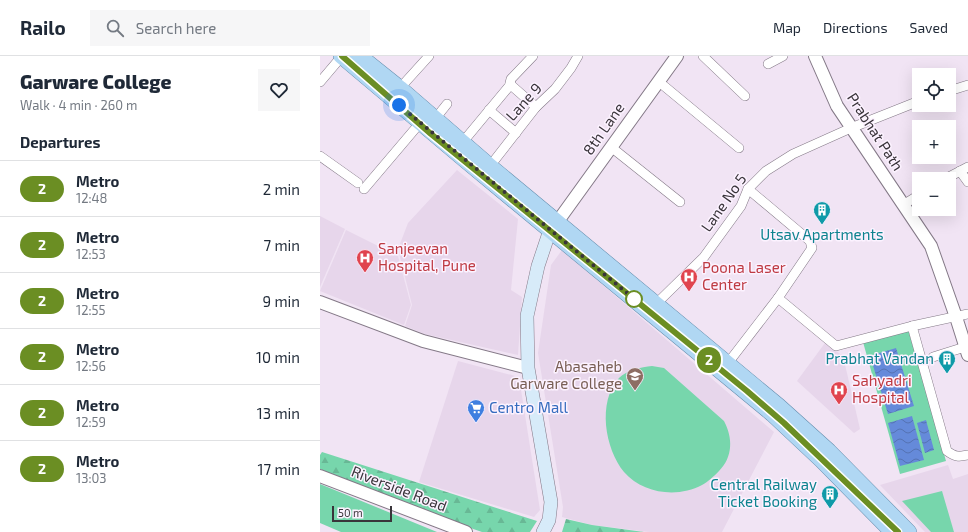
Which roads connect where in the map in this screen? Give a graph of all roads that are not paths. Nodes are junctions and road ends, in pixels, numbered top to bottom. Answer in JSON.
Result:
{"nodes":[{"id":1,"x":342,"y":56,"type":"edge"},
{"id":2,"x":360,"y":56,"type":"edge"},
{"id":3,"x":429,"y":56,"type":"edge"},
{"id":4,"x":533,"y":56,"type":"edge"},
{"id":5,"x":578,"y":56,"type":"edge"},
{"id":6,"x":677,"y":56,"type":"edge"},
{"id":7,"x":703,"y":56,"type":"edge"},
{"id":8,"x":783,"y":56,"type":"edge"},
{"id":9,"x":815,"y":56,"type":"edge"},
{"id":10,"x":768,"y":64,"type":"dead end"},
{"id":11,"x":658,"y":81,"type":"junction"},
{"id":12,"x":320,"y":82,"type":"edge"},
{"id":13,"x":510,"y":84,"type":"junction"},
{"id":14,"x":968,"y":85,"type":"edge"},
{"id":15,"x":400,"y":88,"type":"junction"},
{"id":16,"x":956,"y":89,"type":"edge"},
{"id":17,"x":745,"y":96,"type":"dead end"},
{"id":18,"x":447,"y":104,"type":"dead end"},
{"id":19,"x":912,"y":104,"type":"edge"},
{"id":20,"x":536,"y":107,"type":"junction"},
{"id":21,"x":489,"y":110,"type":"junction"},
{"id":22,"x":435,"y":119,"type":"junction"},
{"id":23,"x":420,"y":124,"type":"junction"},
{"id":24,"x":851,"y":128,"type":"junction"},
{"id":25,"x":516,"y":133,"type":"junction"},
{"id":26,"x":462,"y":143,"type":"junction"},
{"id":27,"x":611,"y":147,"type":"junction"},
{"id":28,"x":740,"y":148,"type":"dead end"},
{"id":29,"x":320,"y":156,"type":"edge"},
{"id":30,"x":490,"y":166,"type":"junction"},
{"id":31,"x":964,"y":169,"type":"edge"},
{"id":32,"x":968,"y":182,"type":"edge"},
{"id":33,"x":748,"y":190,"type":"junction"},
{"id":34,"x":912,"y":200,"type":"edge"},
{"id":35,"x":680,"y":202,"type":"dead end"},
{"id":36,"x":903,"y":206,"type":"junction"},
{"id":37,"x":554,"y":226,"type":"junction"},
{"id":38,"x":778,"y":298,"type":"junction"},
{"id":39,"x":320,"y":302,"type":"edge"},
{"id":40,"x":657,"y":303,"type":"junction"},
{"id":41,"x":962,"y":316,"type":"edge"},
{"id":42,"x":912,"y":326,"type":"junction"},
{"id":43,"x":967,"y":349,"type":"edge"},
{"id":44,"x":933,"y":357,"type":"dead end"},
{"id":45,"x":728,"y":363,"type":"junction"},
{"id":46,"x":528,"y":368,"type":"junction"},
{"id":47,"x":968,"y":455,"type":"edge"},
{"id":48,"x":320,"y":476,"type":"edge"},
{"id":49,"x":903,"y":531,"type":"edge"},
{"id":50,"x":466,"y":532,"type":"edge"},
{"id":51,"x":543,"y":532,"type":"edge"}],
"edges":[{"from":1,"to":12,"type":"street"},
{"from":1,"to":23,"type":"main road"},
{"from":2,"to":15,"type":"main road"},
{"from":3,"to":15,"type":"street"},
{"from":4,"to":13,"type":"street"},
{"from":5,"to":20,"type":"street","name":"Lane 9"},
{"from":6,"to":11,"type":"street","name":"8th Lane"},
{"from":7,"to":17,"type":"street"},
{"from":8,"to":10,"type":"street"},
{"from":9,"to":24,"type":"street","name":"Prabhat Path"},
{"from":11,"to":27,"type":"street","name":"8th Lane"},
{"from":11,"to":28,"type":"street"},
{"from":13,"to":20,"type":"street"},
{"from":13,"to":21,"type":"street"},
{"from":14,"to":16,"type":"street"},
{"from":15,"to":22,"type":"main road"},
{"from":18,"to":22,"type":"street"},
{"from":19,"to":24,"type":"street","name":"Lane No 5"},
{"from":20,"to":25,"type":"street","name":"Lane 9"},
{"from":21,"to":25,"type":"street"},
{"from":21,"to":26,"type":"street"},
{"from":22,"to":26,"type":"main road"},
{"from":23,"to":29,"type":"street"},
{"from":23,"to":37,"type":"main road"},
{"from":24,"to":33,"type":"street","name":"Lane No 5"},
{"from":24,"to":36,"type":"street","name":"Prabhat Path"},
{"from":25,"to":30,"type":"street","name":"Lane 9"},
{"from":26,"to":30,"type":"main road"},
{"from":27,"to":35,"type":"street"},
{"from":27,"to":37,"type":"street","name":"8th Lane"},
{"from":30,"to":37,"type":"main road"},
{"from":31,"to":32,"type":"street"},
{"from":33,"to":38,"type":"street"},
{"from":33,"to":40,"type":"street","name":"Lane No 5"},
{"from":34,"to":36,"type":"street"},
{"from":36,"to":41,"type":"street","name":"Prabhat Path"},
{"from":37,"to":40,"type":"main road"},
{"from":37,"to":46,"type":"main road"},
{"from":37,"to":49,"type":"main road"},
{"from":38,"to":42,"type":"street"},
{"from":38,"to":45,"type":"street"},
{"from":39,"to":46,"type":"street"},
{"from":40,"to":45,"type":"main road"},
{"from":41,"to":42,"type":"street"},
{"from":41,"to":43,"type":"street","name":"Prabhat Path"},
{"from":42,"to":47,"type":"street"},
{"from":43,"to":44,"type":"street"},
{"from":45,"to":49,"type":"main road"},
{"from":46,"to":51,"type":"main road"},
{"from":48,"to":50,"type":"street","name":"Riverside Road"}]}
